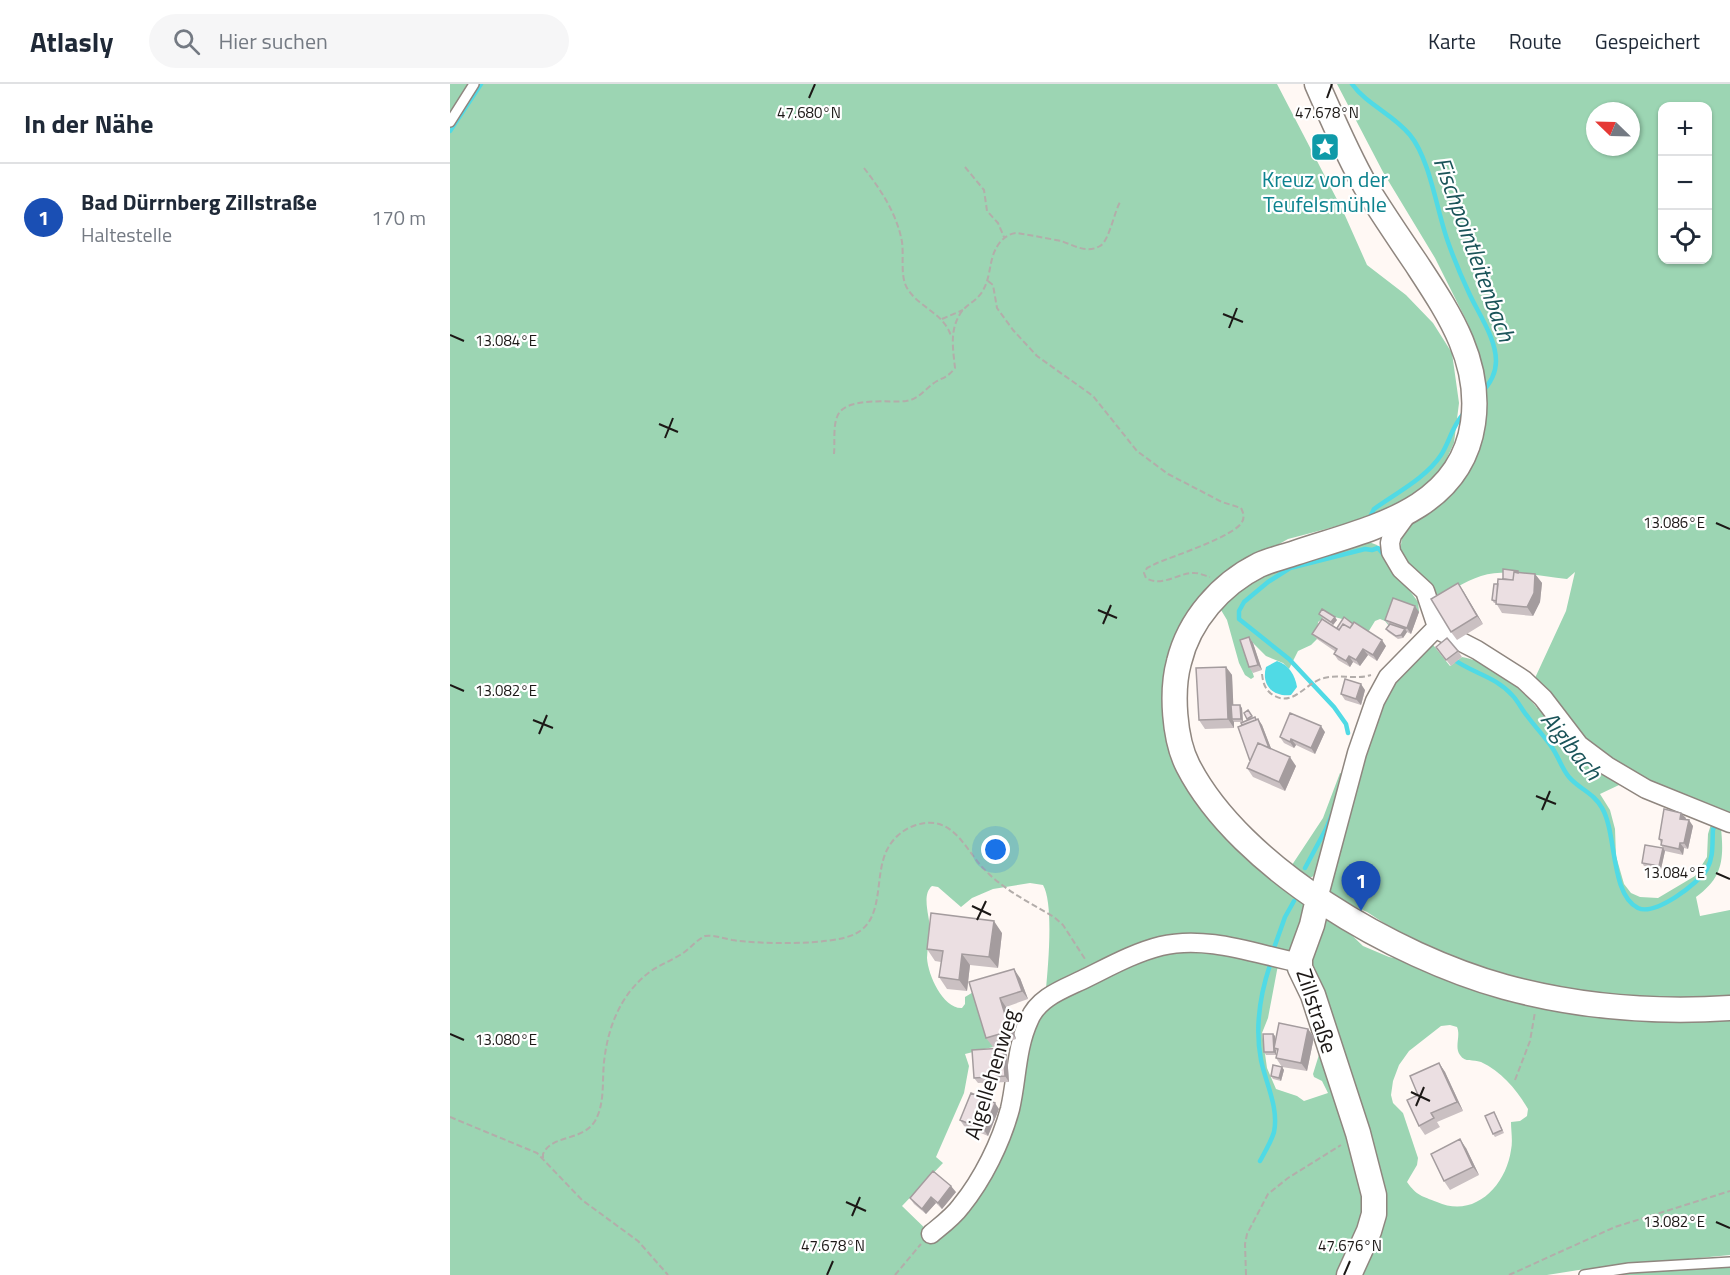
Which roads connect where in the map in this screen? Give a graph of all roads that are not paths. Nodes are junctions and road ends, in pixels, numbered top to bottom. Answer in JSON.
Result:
{"nodes":[{"id":1,"x":474,"y":84,"type":"edge"},
{"id":2,"x":1317,"y":84,"type":"edge"},
{"id":3,"x":450,"y":122,"type":"edge"},
{"id":4,"x":1409,"y":512,"type":"junction"},
{"id":5,"x":1362,"y":530,"type":"junction"},
{"id":6,"x":1390,"y":543,"type":"junction"},
{"id":7,"x":1434,"y":630,"type":"junction"},
{"id":8,"x":1730,"y":823,"type":"edge"},
{"id":9,"x":1318,"y":899,"type":"junction"},
{"id":10,"x":1300,"y":963,"type":"junction"},
{"id":11,"x":1730,"y":1008,"type":"edge"},
{"id":12,"x":931,"y":1234,"type":"road end"},
{"id":13,"x":1730,"y":1262,"type":"edge"},
{"id":14,"x":1349,"y":1275,"type":"edge"},
{"id":15,"x":1584,"y":1275,"type":"edge"}],
"edges":[{"from":1,"to":3,"type":"lane"},
{"from":2,"to":4,"type":"main road"},
{"from":4,"to":5,"type":"main road"},
{"from":4,"to":6,"type":"street"},
{"from":5,"to":6,"type":"street"},
{"from":5,"to":9,"type":"main road"},
{"from":6,"to":7,"type":"street"},
{"from":7,"to":8,"type":"street"},
{"from":7,"to":9,"type":"street","name":"Zillstraße"},
{"from":9,"to":10,"type":"main road","name":"Zillstraße"},
{"from":9,"to":11,"type":"main road"},
{"from":10,"to":12,"type":"street","name":"Aigellehenweg"},
{"from":10,"to":14,"type":"main road","name":"Zillstraße"},
{"from":13,"to":15,"type":"lane"}]}
